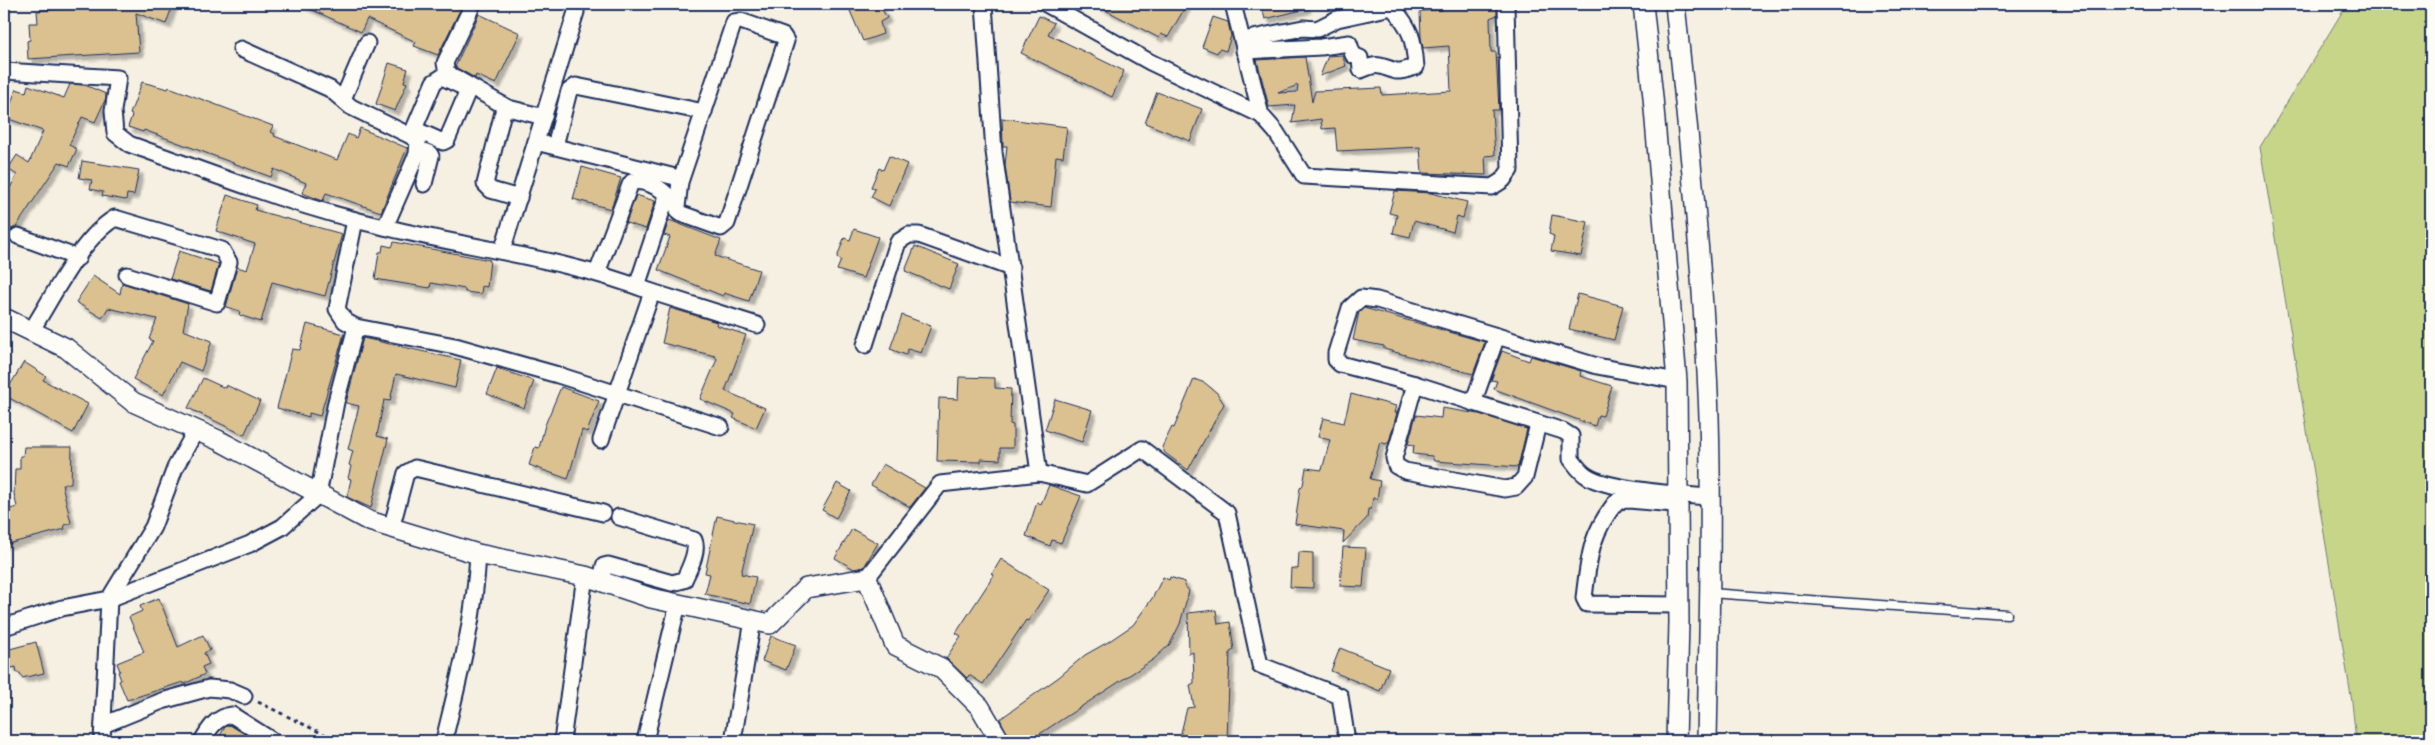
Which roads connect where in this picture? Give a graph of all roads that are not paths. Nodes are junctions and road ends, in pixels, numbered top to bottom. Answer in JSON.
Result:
{"nodes":[{"id":1,"x":473,"y":4,"type":"edge"},
{"id":2,"x":575,"y":4,"type":"edge"},
{"id":3,"x":984,"y":4,"type":"edge"},
{"id":4,"x":1046,"y":4,"type":"edge"},
{"id":5,"x":1233,"y":4,"type":"edge"},
{"id":6,"x":1506,"y":4,"type":"edge"},
{"id":7,"x":1643,"y":4,"type":"edge"},
{"id":8,"x":1675,"y":4,"type":"edge"},
{"id":9,"x":367,"y":43,"type":"dead end"},
{"id":10,"x":1244,"y":45,"type":"junction"},
{"id":11,"x":241,"y":49,"type":"dead end"},
{"id":12,"x":4,"y":71,"type":"edge"},
{"id":13,"x":343,"y":99,"type":"junction"},
{"id":14,"x":508,"y":108,"type":"junction"},
{"id":15,"x":704,"y":112,"type":"junction"},
{"id":16,"x":1261,"y":115,"type":"junction"},
{"id":17,"x":544,"y":117,"type":"junction"},
{"id":18,"x":414,"y":138,"type":"junction"},
{"id":19,"x":536,"y":142,"type":"junction"},
{"id":20,"x":555,"y":146,"type":"junction"},
{"id":21,"x":680,"y":182,"type":"junction"},
{"id":22,"x":424,"y":184,"type":"dead end"},
{"id":23,"x":519,"y":198,"type":"junction"},
{"id":24,"x":355,"y":220,"type":"junction"},
{"id":25,"x":385,"y":227,"type":"junction"},
{"id":26,"x":18,"y":236,"type":"dead end"},
{"id":27,"x":1665,"y":238,"type":"junction"},
{"id":28,"x":1697,"y":238,"type":"junction"},
{"id":29,"x":502,"y":251,"type":"junction"},
{"id":30,"x":78,"y":258,"type":"junction"},
{"id":31,"x":1011,"y":268,"type":"junction"},
{"id":32,"x":597,"y":273,"type":"junction"},
{"id":33,"x":127,"y":275,"type":"dead end"},
{"id":34,"x":637,"y":286,"type":"junction"},
{"id":35,"x":652,"y":292,"type":"junction"},
{"id":36,"x":4,"y":318,"type":"edge"},
{"id":37,"x":757,"y":325,"type":"dead end"},
{"id":38,"x":356,"y":327,"type":"junction"},
{"id":39,"x":31,"y":331,"type":"junction"},
{"id":40,"x":1497,"y":336,"type":"junction"},
{"id":41,"x":865,"y":345,"type":"dead end"},
{"id":42,"x":1677,"y":381,"type":"junction"},
{"id":43,"x":1415,"y":384,"type":"junction"},
{"id":44,"x":616,"y":394,"type":"junction"},
{"id":45,"x":1473,"y":402,"type":"junction"},
{"id":46,"x":1538,"y":424,"type":"junction"},
{"id":47,"x":720,"y":427,"type":"dead end"},
{"id":48,"x":196,"y":430,"type":"junction"},
{"id":49,"x":601,"y":440,"type":"dead end"},
{"id":50,"x":1039,"y":473,"type":"junction"},
{"id":51,"x":318,"y":495,"type":"junction"},
{"id":52,"x":1709,"y":496,"type":"junction"},
{"id":53,"x":1678,"y":500,"type":"junction"},
{"id":54,"x":603,"y":514,"type":"dead end"},
{"id":55,"x":619,"y":517,"type":"dead end"},
{"id":56,"x":391,"y":529,"type":"junction"},
{"id":57,"x":478,"y":554,"type":"junction"},
{"id":58,"x":593,"y":578,"type":"junction"},
{"id":59,"x":867,"y":578,"type":"junction"},
{"id":60,"x":1710,"y":592,"type":"junction"},
{"id":61,"x":109,"y":599,"type":"junction"},
{"id":62,"x":678,"y":604,"type":"junction"},
{"id":63,"x":1679,"y":614,"type":"junction"},
{"id":64,"x":2007,"y":614,"type":"dead end"},
{"id":65,"x":754,"y":620,"type":"junction"},
{"id":66,"x":1709,"y":623,"type":"junction"},
{"id":67,"x":4,"y":627,"type":"edge"},
{"id":68,"x":244,"y":696,"type":"road end"},
{"id":69,"x":103,"y":725,"type":"junction"},
{"id":70,"x":444,"y":740,"type":"dead end"},
{"id":71,"x":102,"y":741,"type":"edge"},
{"id":72,"x":202,"y":741,"type":"edge"},
{"id":73,"x":273,"y":741,"type":"edge"},
{"id":74,"x":562,"y":741,"type":"edge"},
{"id":75,"x":645,"y":741,"type":"edge"},
{"id":76,"x":733,"y":741,"type":"edge"},
{"id":77,"x":1000,"y":741,"type":"edge"},
{"id":78,"x":1347,"y":741,"type":"edge"},
{"id":79,"x":1676,"y":741,"type":"edge"},
{"id":80,"x":1707,"y":741,"type":"edge"}],
"edges":[{"from":1,"to":14,"type":"street"},
{"from":2,"to":17,"type":"street"},
{"from":3,"to":31,"type":"street"},
{"from":4,"to":16,"type":"street"},
{"from":5,"to":10,"type":"street"},
{"from":6,"to":16,"type":"street"},
{"from":7,"to":27,"type":"street"},
{"from":8,"to":28,"type":"street"},
{"from":9,"to":13,"type":"street"},
{"from":10,"to":10,"type":"street"},
{"from":10,"to":16,"type":"street"},
{"from":11,"to":13,"type":"street"},
{"from":12,"to":24,"type":"street"},
{"from":13,"to":18,"type":"street"},
{"from":14,"to":17,"type":"street"},
{"from":14,"to":23,"type":"street"},
{"from":15,"to":20,"type":"street"},
{"from":15,"to":21,"type":"street"},
{"from":15,"to":21,"type":"street"},
{"from":17,"to":19,"type":"street"},
{"from":18,"to":22,"type":"street"},
{"from":18,"to":25,"type":"street"},
{"from":19,"to":20,"type":"street"},
{"from":19,"to":23,"type":"street"},
{"from":20,"to":21,"type":"street"},
{"from":23,"to":29,"type":"street"},
{"from":24,"to":25,"type":"street"},
{"from":24,"to":38,"type":"street"},
{"from":25,"to":29,"type":"street"},
{"from":26,"to":30,"type":"street"},
{"from":27,"to":28,"type":"street"},
{"from":27,"to":42,"type":"street"},
{"from":28,"to":52,"type":"street"},
{"from":29,"to":32,"type":"street"},
{"from":30,"to":33,"type":"street"},
{"from":30,"to":39,"type":"street"},
{"from":31,"to":41,"type":"street"},
{"from":31,"to":50,"type":"street"},
{"from":32,"to":34,"type":"street"},
{"from":32,"to":34,"type":"street"},
{"from":34,"to":35,"type":"street"},
{"from":35,"to":37,"type":"street"},
{"from":35,"to":44,"type":"street"},
{"from":36,"to":39,"type":"street"},
{"from":38,"to":44,"type":"street"},
{"from":38,"to":51,"type":"street"},
{"from":39,"to":48,"type":"street"},
{"from":40,"to":42,"type":"street"},
{"from":40,"to":43,"type":"street"},
{"from":40,"to":45,"type":"street"},
{"from":42,"to":53,"type":"street"},
{"from":43,"to":45,"type":"street"},
{"from":43,"to":46,"type":"street"},
{"from":44,"to":47,"type":"street"},
{"from":44,"to":49,"type":"street"},
{"from":45,"to":46,"type":"street"},
{"from":46,"to":53,"type":"street"},
{"from":48,"to":51,"type":"street"},
{"from":48,"to":61,"type":"street"},
{"from":50,"to":59,"type":"street"},
{"from":50,"to":78,"type":"street"},
{"from":51,"to":56,"type":"street"},
{"from":51,"to":61,"type":"street"},
{"from":52,"to":53,"type":"street"},
{"from":52,"to":60,"type":"street"},
{"from":53,"to":63,"type":"street"},
{"from":53,"to":63,"type":"street"},
{"from":54,"to":56,"type":"street"},
{"from":55,"to":58,"type":"street"},
{"from":56,"to":57,"type":"street"},
{"from":57,"to":58,"type":"street"},
{"from":57,"to":70,"type":"street"},
{"from":58,"to":62,"type":"street"},
{"from":58,"to":74,"type":"street"},
{"from":59,"to":65,"type":"street"},
{"from":59,"to":77,"type":"street"},
{"from":60,"to":64,"type":"lane"},
{"from":60,"to":66,"type":"street"},
{"from":61,"to":67,"type":"street"},
{"from":61,"to":69,"type":"street"},
{"from":62,"to":65,"type":"street"},
{"from":62,"to":75,"type":"street"},
{"from":63,"to":66,"type":"street"},
{"from":63,"to":79,"type":"street"},
{"from":65,"to":76,"type":"street"},
{"from":66,"to":80,"type":"street"},
{"from":68,"to":69,"type":"street"},
{"from":69,"to":71,"type":"street"},
{"from":72,"to":73,"type":"street"}]}
